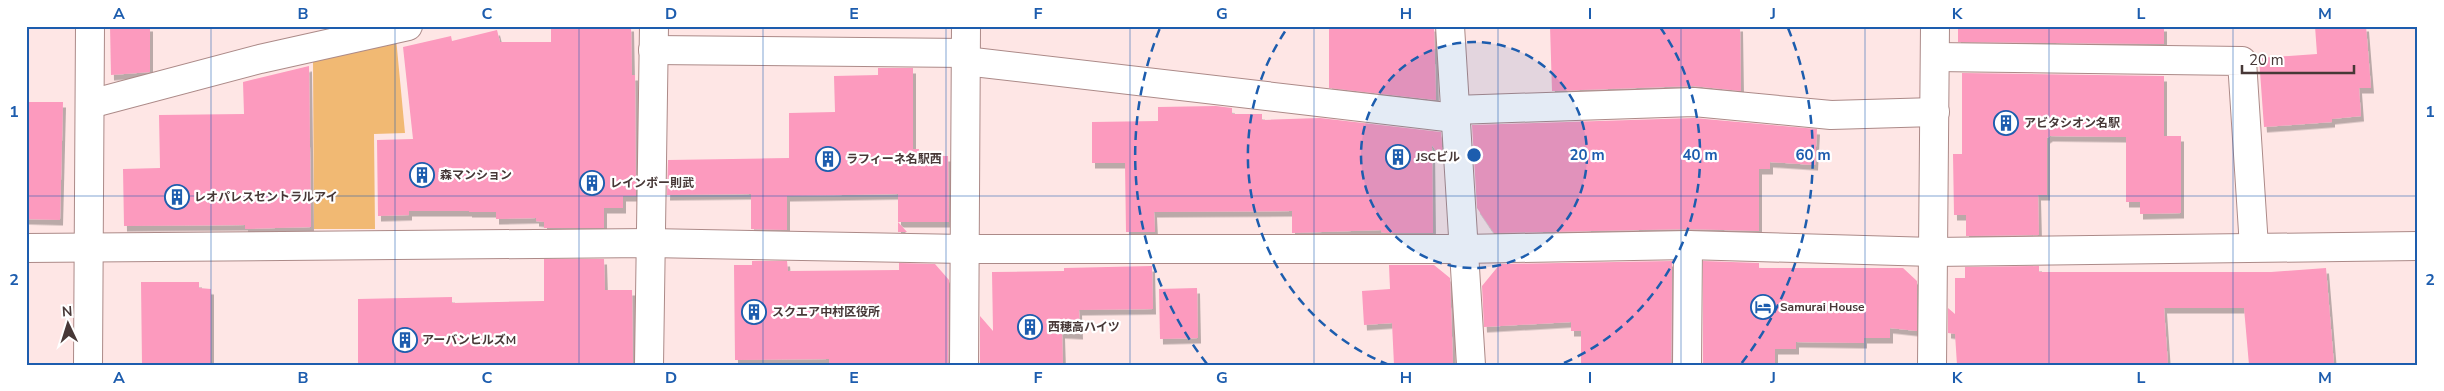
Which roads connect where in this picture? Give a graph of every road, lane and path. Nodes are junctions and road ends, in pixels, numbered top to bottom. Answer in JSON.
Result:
{"nodes":[{"id":1,"x":90,"y":26,"type":"edge"},
{"id":2,"x":408,"y":26,"type":"edge"},
{"id":3,"x":1450,"y":26,"type":"edge"},
{"id":4,"x":1934,"y":26,"type":"edge"},
{"id":5,"x":654,"y":38,"type":"edge"},
{"id":6,"x":965,"y":47,"type":"edge"},
{"id":7,"x":1935,"y":57,"type":"junction"},
{"id":8,"x":90,"y":104,"type":"junction"},
{"id":9,"x":1935,"y":112,"type":"junction"},
{"id":10,"x":1454,"y":114,"type":"junction"},
{"id":11,"x":650,"y":243,"type":"junction"},
{"id":12,"x":1688,"y":245,"type":"junction"},
{"id":13,"x":88,"y":246,"type":"junction"},
{"id":14,"x":2418,"y":246,"type":"edge"},
{"id":15,"x":2254,"y":247,"type":"junction"},
{"id":16,"x":26,"y":248,"type":"edge"},
{"id":17,"x":964,"y":249,"type":"junction"},
{"id":18,"x":1462,"y":249,"type":"junction"},
{"id":19,"x":1934,"y":252,"type":"junction"},
{"id":20,"x":88,"y":365,"type":"edge"},
{"id":21,"x":648,"y":365,"type":"edge"},
{"id":22,"x":964,"y":365,"type":"edge"},
{"id":23,"x":1471,"y":365,"type":"edge"},
{"id":24,"x":1687,"y":365,"type":"edge"},
{"id":25,"x":1932,"y":365,"type":"edge"}],
"edges":[{"from":1,"to":8,"type":"street"},
{"from":2,"to":8,"type":"street"},
{"from":3,"to":10,"type":"street"},
{"from":4,"to":7,"type":"street"},
{"from":5,"to":6,"type":"street"},
{"from":5,"to":11,"type":"street"},
{"from":6,"to":10,"type":"street"},
{"from":6,"to":17,"type":"street"},
{"from":7,"to":9,"type":"street"},
{"from":7,"to":15,"type":"street"},
{"from":8,"to":13,"type":"street"},
{"from":9,"to":10,"type":"street"},
{"from":9,"to":19,"type":"street"},
{"from":10,"to":18,"type":"street"},
{"from":11,"to":13,"type":"street"},
{"from":11,"to":17,"type":"street"},
{"from":11,"to":21,"type":"street"},
{"from":12,"to":18,"type":"street"},
{"from":12,"to":19,"type":"street"},
{"from":12,"to":24,"type":"street"},
{"from":13,"to":16,"type":"street"},
{"from":13,"to":20,"type":"street"},
{"from":14,"to":15,"type":"street"},
{"from":15,"to":19,"type":"street"},
{"from":17,"to":18,"type":"street"},
{"from":17,"to":22,"type":"street"},
{"from":18,"to":23,"type":"street"},
{"from":19,"to":25,"type":"street"}]}
